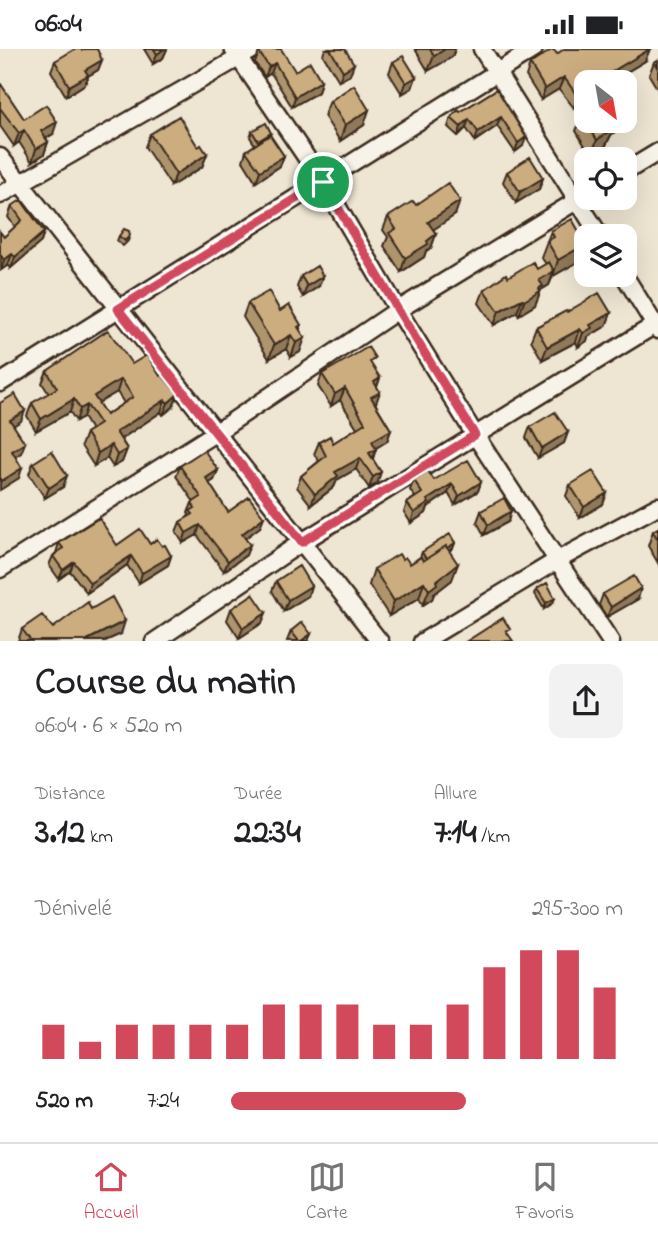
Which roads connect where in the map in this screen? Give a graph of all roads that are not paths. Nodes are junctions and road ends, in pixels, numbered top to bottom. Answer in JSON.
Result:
{"nodes":[{"id":1,"x":254,"y":49,"type":"edge"},
{"id":2,"x":482,"y":49,"type":"edge"},
{"id":3,"x":534,"y":49,"type":"edge"},
{"id":4,"x":236,"y":54,"type":"edge"},
{"id":5,"x":497,"y":72,"type":"junction"},
{"id":6,"x":658,"y":152,"type":"edge"},
{"id":7,"x":0,"y":157,"type":"edge"},
{"id":8,"x":637,"y":165,"type":"edge"},
{"id":9,"x":19,"y":182,"type":"junction"},
{"id":10,"x":323,"y":182,"type":"junction"},
{"id":11,"x":574,"y":185,"type":"edge"},
{"id":12,"x":0,"y":195,"type":"edge"},
{"id":13,"x":574,"y":202,"type":"edge"},
{"id":14,"x":632,"y":287,"type":"edge"},
{"id":15,"x":118,"y":309,"type":"junction"},
{"id":16,"x":398,"y":310,"type":"junction"},
{"id":17,"x":657,"y":326,"type":"edge"},
{"id":18,"x":0,"y":383,"type":"edge"},
{"id":19,"x":215,"y":433,"type":"junction"},
{"id":20,"x":475,"y":435,"type":"junction"},
{"id":21,"x":658,"y":506,"type":"edge"},
{"id":22,"x":302,"y":542,"type":"junction"},
{"id":23,"x":556,"y":561,"type":"junction"},
{"id":24,"x":0,"y":569,"type":"edge"},
{"id":25,"x":155,"y":641,"type":"edge"},
{"id":26,"x":379,"y":641,"type":"edge"},
{"id":27,"x":424,"y":641,"type":"edge"},
{"id":28,"x":610,"y":641,"type":"edge"}],
"edges":[{"from":1,"to":4,"type":"street"},
{"from":2,"to":5,"type":"street"},
{"from":3,"to":5,"type":"street"},
{"from":4,"to":9,"type":"street"},
{"from":4,"to":10,"type":"street"},
{"from":5,"to":10,"type":"street"},
{"from":5,"to":11,"type":"street"},
{"from":6,"to":8,"type":"street"},
{"from":7,"to":9,"type":"street"},
{"from":9,"to":12,"type":"street"},
{"from":9,"to":15,"type":"street"},
{"from":10,"to":15,"type":"street"},
{"from":10,"to":16,"type":"street"},
{"from":13,"to":16,"type":"street"},
{"from":14,"to":17,"type":"street"},
{"from":15,"to":18,"type":"street"},
{"from":15,"to":19,"type":"street"},
{"from":16,"to":19,"type":"street"},
{"from":16,"to":20,"type":"street"},
{"from":17,"to":20,"type":"street"},
{"from":19,"to":22,"type":"street"},
{"from":19,"to":24,"type":"street"},
{"from":20,"to":22,"type":"street"},
{"from":20,"to":23,"type":"street"},
{"from":21,"to":23,"type":"street"},
{"from":22,"to":25,"type":"street"},
{"from":22,"to":26,"type":"street"},
{"from":23,"to":27,"type":"street"},
{"from":23,"to":28,"type":"street"}]}
